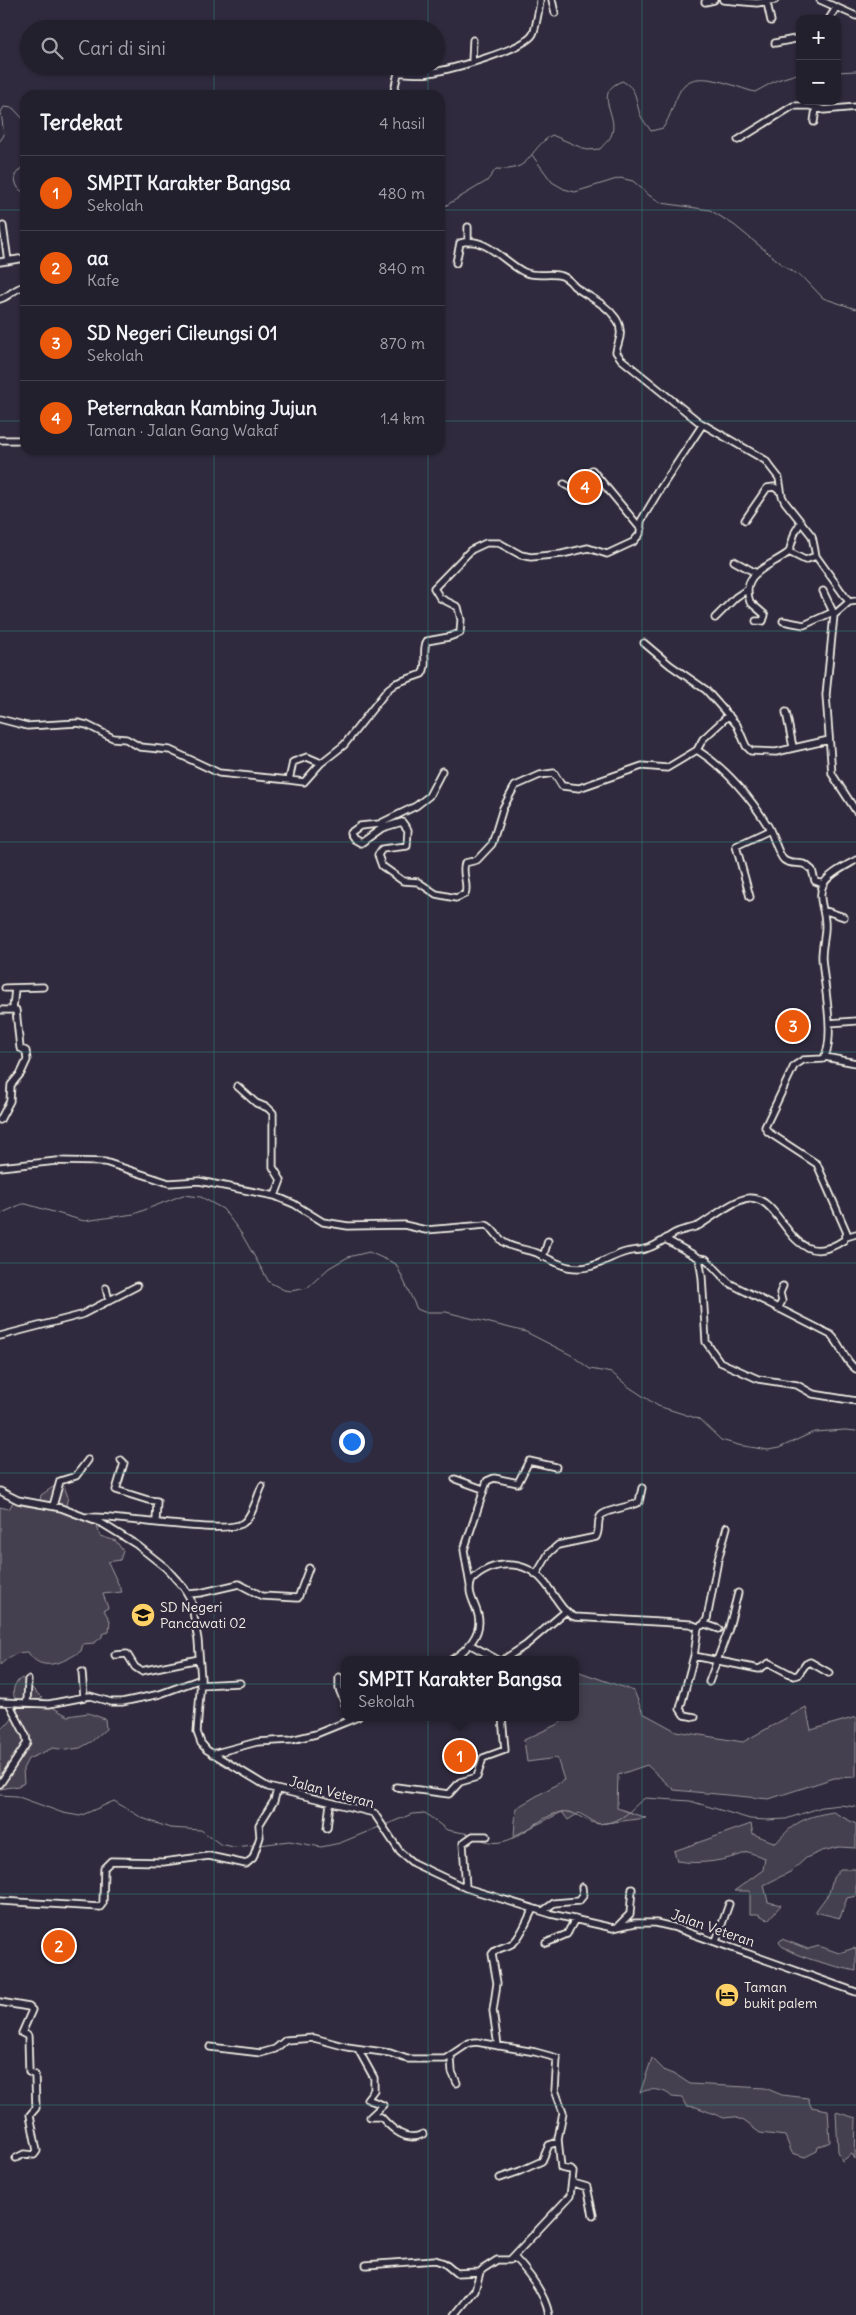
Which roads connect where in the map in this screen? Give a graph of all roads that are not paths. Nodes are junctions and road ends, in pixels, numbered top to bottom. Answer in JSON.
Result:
{"nodes":[{"id":1,"x":540,"y":0,"type":"edge"},
{"id":2,"x":552,"y":0,"type":"edge"},
{"id":3,"x":714,"y":0,"type":"edge"},
{"id":4,"x":723,"y":0,"type":"edge"},
{"id":5,"x":775,"y":0,"type":"edge"},
{"id":6,"x":820,"y":0,"type":"edge"},
{"id":7,"x":705,"y":2,"type":"dead end"},
{"id":8,"x":828,"y":2,"type":"edge"},
{"id":9,"x":767,"y":3,"type":"junction"},
{"id":10,"x":836,"y":8,"type":"junction"},
{"id":11,"x":555,"y":13,"type":"dead end"},
{"id":12,"x":832,"y":15,"type":"edge"},
{"id":13,"x":856,"y":16,"type":"edge"},
{"id":14,"x":771,"y":21,"type":"dead end"},
{"id":15,"x":796,"y":39,"type":"edge"},
{"id":16,"x":473,"y":40,"type":"dead end"},
{"id":17,"x":775,"y":43,"type":"dead end"},
{"id":18,"x":472,"y":62,"type":"junction"},
{"id":19,"x":445,"y":69,"type":"edge"},
{"id":20,"x":398,"y":75,"type":"edge"},
{"id":21,"x":394,"y":90,"type":"edge"},
{"id":22,"x":816,"y":108,"type":"junction"},
{"id":23,"x":856,"y":108,"type":"edge"},
{"id":24,"x":814,"y":122,"type":"dead end"},
{"id":25,"x":738,"y":140,"type":"dead end"},
{"id":26,"x":4,"y":226,"type":"dead end"},
{"id":27,"x":468,"y":227,"type":"dead end"},
{"id":28,"x":468,"y":242,"type":"junction"},
{"id":29,"x":20,"y":259,"type":"edge"},
{"id":30,"x":8,"y":261,"type":"junction"},
{"id":31,"x":0,"y":262,"type":"edge"},
{"id":32,"x":456,"y":263,"type":"dead end"},
{"id":33,"x":20,"y":288,"type":"edge"},
{"id":34,"x":0,"y":299,"type":"edge"},
{"id":35,"x":703,"y":424,"type":"junction"},
{"id":36,"x":0,"y":440,"type":"edge"},
{"id":37,"x":20,"y":440,"type":"edge"},
{"id":38,"x":564,"y":484,"type":"dead end"},
{"id":39,"x":781,"y":492,"type":"junction"},
{"id":40,"x":745,"y":520,"type":"dead end"},
{"id":41,"x":801,"y":522,"type":"junction"},
{"id":42,"x":641,"y":530,"type":"junction"},
{"id":43,"x":789,"y":552,"type":"junction"},
{"id":44,"x":816,"y":556,"type":"junction"},
{"id":45,"x":734,"y":561,"type":"dead end"},
{"id":46,"x":756,"y":573,"type":"junction"},
{"id":47,"x":748,"y":588,"type":"junction"},
{"id":48,"x":823,"y":591,"type":"dead end"},
{"id":49,"x":856,"y":601,"type":"edge"},
{"id":50,"x":849,"y":602,"type":"junction"},
{"id":51,"x":833,"y":613,"type":"junction"},
{"id":52,"x":715,"y":618,"type":"dead end"},
{"id":53,"x":756,"y":621,"type":"dead end"},
{"id":54,"x":783,"y":621,"type":"dead end"},
{"id":55,"x":644,"y":644,"type":"dead end"},
{"id":56,"x":786,"y":712,"type":"dead end"},
{"id":57,"x":729,"y":715,"type":"junction"},
{"id":58,"x":0,"y":719,"type":"edge"},
{"id":59,"x":830,"y":740,"type":"junction"},
{"id":60,"x":793,"y":747,"type":"junction"},
{"id":61,"x":697,"y":750,"type":"junction"},
{"id":62,"x":321,"y":764,"type":"junction"},
{"id":63,"x":442,"y":771,"type":"dead end"},
{"id":64,"x":289,"y":780,"type":"junction"},
{"id":65,"x":856,"y":811,"type":"edge"},
{"id":66,"x":770,"y":830,"type":"junction"},
{"id":67,"x":856,"y":860,"type":"edge"},
{"id":68,"x":823,"y":884,"type":"junction"},
{"id":69,"x":750,"y":897,"type":"dead end"},
{"id":70,"x":823,"y":910,"type":"junction"},
{"id":71,"x":844,"y":917,"type":"dead end"},
{"id":72,"x":44,"y":987,"type":"dead end"},
{"id":73,"x":5,"y":988,"type":"dead end"},
{"id":74,"x":14,"y":988,"type":"junction"},
{"id":75,"x":13,"y":1009,"type":"junction"},
{"id":76,"x":0,"y":1010,"type":"edge"},
{"id":77,"x":856,"y":1021,"type":"edge"},
{"id":78,"x":829,"y":1023,"type":"junction"},
{"id":79,"x":825,"y":1057,"type":"junction"},
{"id":80,"x":856,"y":1063,"type":"edge"},
{"id":81,"x":237,"y":1086,"type":"dead end"},
{"id":82,"x":0,"y":1120,"type":"edge"},
{"id":83,"x":0,"y":1167,"type":"edge"},
{"id":84,"x":275,"y":1196,"type":"junction"},
{"id":85,"x":856,"y":1234,"type":"edge"},
{"id":86,"x":846,"y":1237,"type":"junction"},
{"id":87,"x":665,"y":1239,"type":"junction"},
{"id":88,"x":548,"y":1241,"type":"dead end"},
{"id":89,"x":543,"y":1257,"type":"junction"},
{"id":90,"x":698,"y":1258,"type":"junction"},
{"id":91,"x":136,"y":1286,"type":"dead end"},
{"id":92,"x":783,"y":1286,"type":"dead end"},
{"id":93,"x":106,"y":1288,"type":"dead end"},
{"id":94,"x":109,"y":1301,"type":"junction"},
{"id":95,"x":778,"y":1309,"type":"junction"},
{"id":96,"x":0,"y":1336,"type":"edge"},
{"id":97,"x":856,"y":1369,"type":"edge"},
{"id":98,"x":856,"y":1401,"type":"edge"},
{"id":99,"x":88,"y":1460,"type":"dead end"},
{"id":100,"x":121,"y":1460,"type":"dead end"},
{"id":101,"x":556,"y":1467,"type":"dead end"},
{"id":102,"x":455,"y":1479,"type":"dead end"},
{"id":103,"x":262,"y":1486,"type":"dead end"},
{"id":104,"x":642,"y":1488,"type":"dead end"},
{"id":105,"x":483,"y":1489,"type":"junction"},
{"id":106,"x":0,"y":1491,"type":"edge"},
{"id":107,"x":53,"y":1506,"type":"junction"},
{"id":108,"x":84,"y":1517,"type":"junction"},
{"id":109,"x":156,"y":1522,"type":"junction"},
{"id":110,"x":727,"y":1527,"type":"dead end"},
{"id":111,"x":309,"y":1568,"type":"dead end"},
{"id":112,"x":536,"y":1575,"type":"junction"},
{"id":113,"x":470,"y":1585,"type":"junction"},
{"id":114,"x":188,"y":1594,"type":"junction"},
{"id":115,"x":738,"y":1594,"type":"dead end"},
{"id":116,"x":566,"y":1612,"type":"junction"},
{"id":117,"x":705,"y":1624,"type":"junction"},
{"id":118,"x":698,"y":1627,"type":"junction"},
{"id":119,"x":719,"y":1628,"type":"dead end"},
{"id":120,"x":470,"y":1645,"type":"junction"},
{"id":121,"x":114,"y":1654,"type":"dead end"},
{"id":122,"x":456,"y":1656,"type":"edge"},
{"id":123,"x":491,"y":1656,"type":"edge"},
{"id":124,"x":510,"y":1656,"type":"edge"},
{"id":125,"x":694,"y":1656,"type":"junction"},
{"id":126,"x":199,"y":1658,"type":"junction"},
{"id":127,"x":716,"y":1660,"type":"junction"},
{"id":128,"x":82,"y":1672,"type":"dead end"},
{"id":129,"x":829,"y":1673,"type":"dead end"},
{"id":130,"x":339,"y":1677,"type":"dead end"},
{"id":131,"x":28,"y":1680,"type":"dead end"},
{"id":132,"x":200,"y":1682,"type":"junction"},
{"id":133,"x":709,"y":1682,"type":"dead end"},
{"id":134,"x":240,"y":1683,"type":"dead end"},
{"id":135,"x":341,"y":1694,"type":"edge"},
{"id":136,"x":84,"y":1697,"type":"junction"},
{"id":137,"x":0,"y":1702,"type":"edge"},
{"id":138,"x":9,"y":1702,"type":"junction"},
{"id":139,"x":27,"y":1702,"type":"junction"},
{"id":140,"x":695,"y":1717,"type":"dead end"},
{"id":141,"x":345,"y":1721,"type":"edge"},
{"id":142,"x":502,"y":1721,"type":"edge"},
{"id":143,"x":212,"y":1754,"type":"junction"},
{"id":144,"x":0,"y":1784,"type":"edge"},
{"id":145,"x":396,"y":1787,"type":"dead end"},
{"id":146,"x":276,"y":1790,"type":"junction"},
{"id":147,"x":330,"y":1803,"type":"junction"},
{"id":148,"x":327,"y":1828,"type":"dead end"},
{"id":149,"x":487,"y":1836,"type":"dead end"},
{"id":150,"x":582,"y":1887,"type":"dead end"},
{"id":151,"x":466,"y":1888,"type":"junction"},
{"id":152,"x":632,"y":1888,"type":"dead end"},
{"id":153,"x":0,"y":1901,"type":"edge"},
{"id":154,"x":729,"y":1904,"type":"dead end"},
{"id":155,"x":532,"y":1909,"type":"junction"},
{"id":156,"x":543,"y":1911,"type":"junction"},
{"id":157,"x":575,"y":1919,"type":"junction"},
{"id":158,"x":613,"y":1928,"type":"junction"},
{"id":159,"x":716,"y":1941,"type":"junction"},
{"id":160,"x":546,"y":1943,"type":"dead end"},
{"id":161,"x":856,"y":1992,"type":"edge"},
{"id":162,"x":0,"y":2002,"type":"edge"},
{"id":163,"x":498,"y":2046,"type":"junction"},
{"id":164,"x":210,"y":2047,"type":"dead end"},
{"id":165,"x":358,"y":2049,"type":"junction"},
{"id":166,"x":451,"y":2057,"type":"junction"},
{"id":167,"x":457,"y":2083,"type":"dead end"},
{"id":168,"x":423,"y":2134,"type":"dead end"},
{"id":169,"x":558,"y":2142,"type":"junction"},
{"id":170,"x":16,"y":2158,"type":"dead end"},
{"id":171,"x":500,"y":2178,"type":"dead end"},
{"id":172,"x":573,"y":2183,"type":"junction"},
{"id":173,"x":593,"y":2215,"type":"dead end"},
{"id":174,"x":514,"y":2257,"type":"junction"},
{"id":175,"x":366,"y":2265,"type":"dead end"},
{"id":176,"x":480,"y":2272,"type":"junction"},
{"id":177,"x":455,"y":2315,"type":"edge"},
{"id":178,"x":549,"y":2315,"type":"edge"}],
"edges":[{"from":1,"to":18,"type":"street"},
{"from":2,"to":11,"type":"street"},
{"from":3,"to":7,"type":"street"},
{"from":4,"to":9,"type":"street"},
{"from":5,"to":9,"type":"street"},
{"from":6,"to":8,"type":"street"},
{"from":8,"to":10,"type":"street"},
{"from":9,"to":14,"type":"street"},
{"from":10,"to":12,"type":"street"},
{"from":10,"to":13,"type":"street"},
{"from":15,"to":17,"type":"street"},
{"from":16,"to":18,"type":"street"},
{"from":18,"to":19,"type":"street"},
{"from":20,"to":21,"type":"street"},
{"from":22,"to":23,"type":"street"},
{"from":22,"to":24,"type":"street"},
{"from":22,"to":25,"type":"street"},
{"from":26,"to":30,"type":"street"},
{"from":27,"to":28,"type":"street"},
{"from":28,"to":32,"type":"street"},
{"from":28,"to":35,"type":"street"},
{"from":29,"to":30,"type":"street"},
{"from":30,"to":31,"type":"street"},
{"from":33,"to":34,"type":"street"},
{"from":35,"to":39,"type":"street"},
{"from":35,"to":42,"type":"street"},
{"from":36,"to":37,"type":"street"},
{"from":38,"to":42,"type":"street"},
{"from":39,"to":40,"type":"street"},
{"from":39,"to":41,"type":"street"},
{"from":41,"to":43,"type":"street"},
{"from":41,"to":44,"type":"street"},
{"from":42,"to":62,"type":"street"},
{"from":43,"to":44,"type":"street"},
{"from":43,"to":46,"type":"street"},
{"from":44,"to":50,"type":"street"},
{"from":45,"to":46,"type":"street"},
{"from":46,"to":47,"type":"street"},
{"from":47,"to":52,"type":"street"},
{"from":47,"to":53,"type":"street"},
{"from":48,"to":51,"type":"street"},
{"from":49,"to":50,"type":"street"},
{"from":50,"to":51,"type":"street"},
{"from":51,"to":54,"type":"street"},
{"from":51,"to":59,"type":"street"},
{"from":55,"to":57,"type":"street"},
{"from":56,"to":60,"type":"street"},
{"from":57,"to":60,"type":"street"},
{"from":57,"to":61,"type":"street"},
{"from":58,"to":64,"type":"street"},
{"from":59,"to":60,"type":"street"},
{"from":59,"to":65,"type":"street"},
{"from":61,"to":63,"type":"street"},
{"from":61,"to":66,"type":"street"},
{"from":62,"to":64,"type":"street"},
{"from":62,"to":64,"type":"street"},
{"from":66,"to":68,"type":"street"},
{"from":66,"to":69,"type":"street"},
{"from":67,"to":68,"type":"street"},
{"from":68,"to":70,"type":"street"},
{"from":70,"to":71,"type":"street"},
{"from":70,"to":78,"type":"street"},
{"from":72,"to":74,"type":"street"},
{"from":73,"to":74,"type":"street"},
{"from":74,"to":75,"type":"street"},
{"from":75,"to":76,"type":"street"},
{"from":75,"to":82,"type":"street"},
{"from":77,"to":78,"type":"street"},
{"from":78,"to":79,"type":"street"},
{"from":79,"to":80,"type":"street"},
{"from":79,"to":86,"type":"street"},
{"from":81,"to":84,"type":"street"},
{"from":83,"to":84,"type":"street"},
{"from":84,"to":89,"type":"street"},
{"from":85,"to":86,"type":"street"},
{"from":86,"to":87,"type":"street"},
{"from":87,"to":89,"type":"street"},
{"from":87,"to":90,"type":"street"},
{"from":88,"to":89,"type":"street"},
{"from":90,"to":95,"type":"street"},
{"from":90,"to":98,"type":"street"},
{"from":91,"to":94,"type":"street"},
{"from":92,"to":95,"type":"street"},
{"from":93,"to":94,"type":"street"},
{"from":94,"to":96,"type":"street"},
{"from":95,"to":97,"type":"street"},
{"from":99,"to":107,"type":"street"},
{"from":100,"to":109,"type":"street"},
{"from":101,"to":105,"type":"street"},
{"from":102,"to":105,"type":"street"},
{"from":103,"to":109,"type":"street"},
{"from":104,"to":112,"type":"street"},
{"from":105,"to":113,"type":"street"},
{"from":106,"to":107,"type":"street","name":"Jalan Veteran"},
{"from":107,"to":108,"type":"street","name":"Jalan Veteran"},
{"from":108,"to":109,"type":"street"},
{"from":108,"to":114,"type":"street","name":"Jalan Veteran"},
{"from":110,"to":117,"type":"street"},
{"from":111,"to":114,"type":"street"},
{"from":112,"to":113,"type":"street"},
{"from":112,"to":116,"type":"street"},
{"from":113,"to":120,"type":"street"},
{"from":114,"to":126,"type":"street","name":"Jalan Veteran"},
{"from":115,"to":127,"type":"street"},
{"from":116,"to":118,"type":"street"},
{"from":116,"to":124,"type":"street"},
{"from":117,"to":118,"type":"street"},
{"from":117,"to":119,"type":"street"},
{"from":118,"to":125,"type":"street"},
{"from":120,"to":122,"type":"street"},
{"from":120,"to":123,"type":"street"},
{"from":121,"to":126,"type":"street"},
{"from":125,"to":127,"type":"street"},
{"from":125,"to":140,"type":"street"},
{"from":126,"to":132,"type":"street","name":"Jalan Veteran"},
{"from":127,"to":129,"type":"street"},
{"from":127,"to":133,"type":"street"},
{"from":128,"to":136,"type":"street"},
{"from":130,"to":135,"type":"street"},
{"from":131,"to":139,"type":"street"},
{"from":132,"to":134,"type":"street"},
{"from":132,"to":136,"type":"street"},
{"from":132,"to":143,"type":"street","name":"Jalan Veteran"},
{"from":136,"to":139,"type":"street"},
{"from":137,"to":138,"type":"street"},
{"from":138,"to":139,"type":"street"},
{"from":138,"to":144,"type":"street"},
{"from":141,"to":143,"type":"street"},
{"from":142,"to":145,"type":"street"},
{"from":143,"to":146,"type":"street","name":"Jalan Veteran"},
{"from":146,"to":147,"type":"street","name":"Jalan Veteran"},
{"from":146,"to":153,"type":"street"},
{"from":147,"to":148,"type":"street"},
{"from":147,"to":151,"type":"street","name":"Jalan Veteran"},
{"from":149,"to":151,"type":"street"},
{"from":150,"to":156,"type":"street"},
{"from":151,"to":155,"type":"street","name":"Jalan Veteran"},
{"from":152,"to":158,"type":"street"},
{"from":154,"to":159,"type":"street"},
{"from":155,"to":156,"type":"street","name":"Jalan Veteran"},
{"from":155,"to":163,"type":"street"},
{"from":156,"to":157,"type":"street","name":"Jalan Veteran"},
{"from":157,"to":158,"type":"street","name":"Jalan Veteran"},
{"from":157,"to":160,"type":"street"},
{"from":158,"to":159,"type":"street","name":"Jalan Veteran"},
{"from":159,"to":161,"type":"street","name":"Jalan Veteran"},
{"from":162,"to":170,"type":"street"},
{"from":163,"to":166,"type":"street"},
{"from":163,"to":169,"type":"street"},
{"from":164,"to":165,"type":"street"},
{"from":165,"to":166,"type":"street"},
{"from":165,"to":168,"type":"street"},
{"from":166,"to":167,"type":"street"},
{"from":169,"to":171,"type":"street"},
{"from":169,"to":172,"type":"street"},
{"from":172,"to":173,"type":"street"},
{"from":172,"to":174,"type":"street"},
{"from":174,"to":176,"type":"street"},
{"from":174,"to":178,"type":"street"},
{"from":175,"to":176,"type":"street"},
{"from":176,"to":177,"type":"street"}]}
